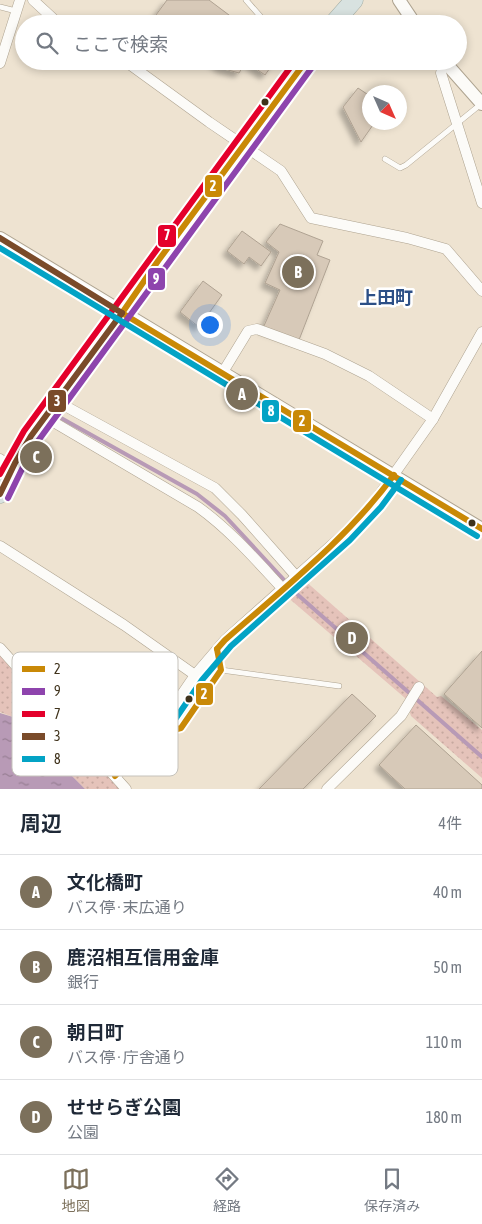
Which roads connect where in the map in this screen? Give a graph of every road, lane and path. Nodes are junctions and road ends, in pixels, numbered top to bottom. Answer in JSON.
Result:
{"nodes":[{"id":1,"x":20,"y":0,"type":"edge"},
{"id":2,"x":33,"y":0,"type":"edge"},
{"id":3,"x":246,"y":0,"type":"edge"},
{"id":4,"x":354,"y":0,"type":"edge"},
{"id":5,"x":399,"y":0,"type":"edge"},
{"id":6,"x":0,"y":6,"type":"edge"},
{"id":7,"x":16,"y":11,"type":"junction"},
{"id":8,"x":49,"y":15,"type":"edge"},
{"id":9,"x":259,"y":15,"type":"edge"},
{"id":10,"x":341,"y":15,"type":"edge"},
{"id":11,"x":410,"y":15,"type":"edge"},
{"id":12,"x":0,"y":63,"type":"edge"},
{"id":13,"x":138,"y":70,"type":"edge"},
{"id":14,"x":296,"y":70,"type":"edge"},
{"id":15,"x":442,"y":70,"type":"edge"},
{"id":16,"x":452,"y":70,"type":"edge"},
{"id":17,"x":482,"y":104,"type":"edge"},
{"id":18,"x":458,"y":123,"type":"junction"},
{"id":19,"x":244,"y":145,"type":"junction"},
{"id":20,"x":385,"y":159,"type":"dead end"},
{"id":21,"x":482,"y":202,"type":"edge"},
{"id":22,"x":0,"y":238,"type":"edge"},
{"id":23,"x":482,"y":291,"type":"edge"},
{"id":24,"x":122,"y":313,"type":"junction"},
{"id":25,"x":482,"y":332,"type":"edge"},
{"id":26,"x":223,"y":372,"type":"junction"},
{"id":27,"x":56,"y":402,"type":"junction"},
{"id":28,"x":45,"y":417,"type":"junction"},
{"id":29,"x":433,"y":419,"type":"junction"},
{"id":30,"x":6,"y":464,"type":"edge"},
{"id":31,"x":394,"y":475,"type":"junction"},
{"id":32,"x":0,"y":494,"type":"edge"},
{"id":33,"x":482,"y":529,"type":"edge"},
{"id":34,"x":0,"y":546,"type":"edge"},
{"id":35,"x":296,"y":576,"type":"junction"},
{"id":36,"x":282,"y":588,"type":"junction"},
{"id":37,"x":0,"y":648,"type":"edge"},
{"id":38,"x":217,"y":649,"type":"junction"},
{"id":39,"x":162,"y":652,"type":"edge"},
{"id":40,"x":12,"y":661,"type":"edge"},
{"id":41,"x":178,"y":664,"type":"edge"},
{"id":42,"x":221,"y":670,"type":"junction"},
{"id":43,"x":195,"y":676,"type":"junction"},
{"id":44,"x":339,"y":686,"type":"dead end"},
{"id":45,"x":419,"y":687,"type":"dead end"},
{"id":46,"x":178,"y":700,"type":"edge"},
{"id":47,"x":178,"y":729,"type":"edge"},
{"id":48,"x":115,"y":776,"type":"edge"},
{"id":49,"x":126,"y":789,"type":"edge"},
{"id":50,"x":327,"y":789,"type":"edge"}],
"edges":[{"from":1,"to":7,"type":"street"},
{"from":2,"to":8,"type":"street"},
{"from":3,"to":9,"type":"lane"},
{"from":4,"to":10,"type":"highway"},
{"from":5,"to":11,"type":"street"},
{"from":6,"to":7,"type":"lane"},
{"from":7,"to":12,"type":"street"},
{"from":13,"to":19,"type":"street"},
{"from":14,"to":19,"type":"highway"},
{"from":15,"to":18,"type":"street"},
{"from":16,"to":17,"type":"street"},
{"from":17,"to":18,"type":"lane"},
{"from":18,"to":20,"type":"lane"},
{"from":18,"to":21,"type":"street"},
{"from":19,"to":23,"type":"street"},
{"from":19,"to":24,"type":"highway"},
{"from":22,"to":24,"type":"street"},
{"from":24,"to":26,"type":"street"},
{"from":24,"to":27,"type":"highway"},
{"from":25,"to":29,"type":"street"},
{"from":26,"to":29,"type":"street"},
{"from":26,"to":31,"type":"street"},
{"from":27,"to":28,"type":"highway"},
{"from":27,"to":35,"type":"street"},
{"from":28,"to":30,"type":"highway"},
{"from":28,"to":36,"type":"street"},
{"from":29,"to":31,"type":"street"},
{"from":30,"to":32,"type":"highway"},
{"from":31,"to":33,"type":"street"},
{"from":31,"to":35,"type":"street"},
{"from":34,"to":39,"type":"street"},
{"from":35,"to":36,"type":"street"},
{"from":36,"to":38,"type":"street"},
{"from":37,"to":40,"type":"street"},
{"from":38,"to":42,"type":"lane"},
{"from":38,"to":43,"type":"street"},
{"from":41,"to":43,"type":"street"},
{"from":42,"to":44,"type":"lane"},
{"from":42,"to":47,"type":"lane"},
{"from":43,"to":46,"type":"street"},
{"from":45,"to":50,"type":"street"},
{"from":48,"to":49,"type":"street"}]}
